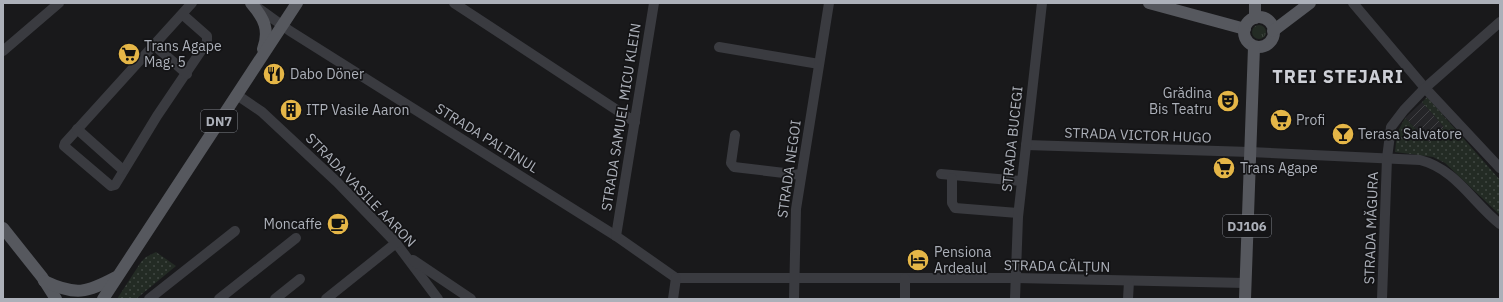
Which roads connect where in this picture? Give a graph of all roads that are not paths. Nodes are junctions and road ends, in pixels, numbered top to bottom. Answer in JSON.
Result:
{"nodes":[{"id":1,"x":59,"y":3,"type":"edge"},
{"id":2,"x":192,"y":3,"type":"edge"},
{"id":3,"x":251,"y":3,"type":"edge"},
{"id":4,"x":297,"y":3,"type":"edge"},
{"id":5,"x":454,"y":3,"type":"edge"},
{"id":6,"x":654,"y":3,"type":"edge"},
{"id":7,"x":829,"y":3,"type":"edge"},
{"id":8,"x":1042,"y":3,"type":"edge"},
{"id":9,"x":1149,"y":3,"type":"edge"},
{"id":10,"x":1255,"y":3,"type":"edge"},
{"id":11,"x":1310,"y":3,"type":"edge"},
{"id":12,"x":1353,"y":3,"type":"edge"},
{"id":13,"x":182,"y":14,"type":"junction"},
{"id":14,"x":1255,"y":18,"type":"junction"},
{"id":15,"x":1500,"y":22,"type":"edge"},
{"id":16,"x":282,"y":25,"type":"junction"},
{"id":17,"x":1245,"y":29,"type":"junction"},
{"id":18,"x":1273,"y":31,"type":"junction"},
{"id":19,"x":154,"y":45,"type":"junction"},
{"id":20,"x":1254,"y":46,"type":"junction"},
{"id":21,"x":719,"y":47,"type":"dead end"},
{"id":22,"x":3,"y":50,"type":"edge"},
{"id":23,"x":259,"y":59,"type":"junction"},
{"id":24,"x":819,"y":64,"type":"junction"},
{"id":25,"x":187,"y":74,"type":"junction"},
{"id":26,"x":1425,"y":88,"type":"junction"},
{"id":27,"x":237,"y":94,"type":"junction"},
{"id":28,"x":635,"y":122,"type":"junction"},
{"id":29,"x":77,"y":129,"type":"junction"},
{"id":30,"x":735,"y":134,"type":"dead end"},
{"id":31,"x":1026,"y":145,"type":"junction"},
{"id":32,"x":1250,"y":152,"type":"junction"},
{"id":33,"x":1387,"y":158,"type":"junction"},
{"id":34,"x":1500,"y":168,"type":"edge"},
{"id":35,"x":123,"y":170,"type":"junction"},
{"id":36,"x":801,"y":174,"type":"junction"},
{"id":37,"x":941,"y":174,"type":"dead end"},
{"id":38,"x":952,"y":178,"type":"dead end"},
{"id":39,"x":1022,"y":181,"type":"junction"},
{"id":40,"x":1018,"y":212,"type":"junction"},
{"id":41,"x":1500,"y":224,"type":"edge"},
{"id":42,"x":3,"y":228,"type":"edge"},
{"id":43,"x":235,"y":231,"type":"dead end"},
{"id":44,"x":616,"y":236,"type":"junction"},
{"id":45,"x":296,"y":238,"type":"dead end"},
{"id":46,"x":396,"y":243,"type":"junction"},
{"id":47,"x":407,"y":257,"type":"junction"},
{"id":48,"x":117,"y":277,"type":"junction"},
{"id":49,"x":676,"y":278,"type":"junction"},
{"id":50,"x":795,"y":278,"type":"junction"},
{"id":51,"x":905,"y":278,"type":"junction"},
{"id":52,"x":1016,"y":278,"type":"junction"},
{"id":53,"x":300,"y":279,"type":"dead end"},
{"id":54,"x":44,"y":281,"type":"junction"},
{"id":55,"x":1129,"y":281,"type":"junction"},
{"id":56,"x":1245,"y":283,"type":"junction"},
{"id":57,"x":164,"y":295,"type":"edge"},
{"id":58,"x":105,"y":298,"type":"edge"},
{"id":59,"x":51,"y":299,"type":"edge"},
{"id":60,"x":56,"y":299,"type":"edge"},
{"id":61,"x":149,"y":299,"type":"edge"},
{"id":62,"x":219,"y":299,"type":"edge"},
{"id":63,"x":275,"y":299,"type":"edge"},
{"id":64,"x":326,"y":299,"type":"edge"},
{"id":65,"x":438,"y":299,"type":"edge"},
{"id":66,"x":471,"y":299,"type":"edge"},
{"id":67,"x":673,"y":299,"type":"edge"},
{"id":68,"x":794,"y":299,"type":"edge"},
{"id":69,"x":905,"y":299,"type":"edge"},
{"id":70,"x":1015,"y":299,"type":"edge"},
{"id":71,"x":1128,"y":299,"type":"edge"},
{"id":72,"x":1245,"y":299,"type":"edge"},
{"id":73,"x":1382,"y":299,"type":"edge"}],
"edges":[{"from":1,"to":22,"type":"street"},
{"from":2,"to":13,"type":"street"},
{"from":3,"to":16,"type":"street","name":"STRADA PALTINUL"},
{"from":3,"to":23,"type":"main road"},
{"from":4,"to":16,"type":"main road","number":"DN7"},
{"from":5,"to":28,"type":"street"},
{"from":6,"to":28,"type":"street","name":"STRADA SAMUEL MICU KLEIN"},
{"from":7,"to":24,"type":"street","name":"STRADA NEGOI"},
{"from":8,"to":31,"type":"street","name":"STRADA BUCEGI"},
{"from":9,"to":17,"type":"main road"},
{"from":10,"to":14,"type":"main road"},
{"from":11,"to":18,"type":"main road"},
{"from":12,"to":26,"type":"street"},
{"from":13,"to":19,"type":"street"},
{"from":13,"to":25,"type":"street"},
{"from":14,"to":17,"type":"main road"},
{"from":14,"to":18,"type":"main road"},
{"from":15,"to":26,"type":"street","name":"STRADA MĂGURA"},
{"from":16,"to":23,"type":"main road","number":"DN7"},
{"from":16,"to":44,"type":"street","name":"STRADA PALTINUL"},
{"from":17,"to":20,"type":"main road"},
{"from":18,"to":20,"type":"main road"},
{"from":19,"to":25,"type":"street"},
{"from":19,"to":29,"type":"street"},
{"from":20,"to":32,"type":"main road","number":"DJ106"},
{"from":21,"to":24,"type":"street"},
{"from":23,"to":27,"type":"main road","number":"DN7"},
{"from":24,"to":36,"type":"street","name":"STRADA NEGOI"},
{"from":25,"to":35,"type":"street"},
{"from":26,"to":33,"type":"street","name":"STRADA MĂGURA"},
{"from":26,"to":34,"type":"street"},
{"from":27,"to":46,"type":"street","name":"STRADA VASILE AARON"},
{"from":27,"to":48,"type":"main road","number":"DN7"},
{"from":28,"to":44,"type":"street","name":"STRADA SAMUEL MICU KLEIN"},
{"from":29,"to":35,"type":"street"},
{"from":29,"to":35,"type":"street"},
{"from":30,"to":36,"type":"street"},
{"from":31,"to":32,"type":"street","name":"STRADA VICTOR HUGO"},
{"from":31,"to":39,"type":"street","name":"STRADA BUCEGI"},
{"from":32,"to":33,"type":"street","name":"STRADA VICTOR HUGO"},
{"from":32,"to":56,"type":"main road","number":"DJ106"},
{"from":33,"to":41,"type":"street","name":"STRADA VICTOR HUGO"},
{"from":33,"to":73,"type":"street","name":"STRADA MĂGURA"},
{"from":36,"to":50,"type":"street","name":"STRADA NEGOI"},
{"from":37,"to":39,"type":"street"},
{"from":38,"to":40,"type":"street"},
{"from":39,"to":40,"type":"street","name":"STRADA BUCEGI"},
{"from":40,"to":52,"type":"street","name":"STRADA BUCEGI"},
{"from":42,"to":54,"type":"main road"},
{"from":43,"to":57,"type":"street"},
{"from":44,"to":49,"type":"street","name":"STRADA PALTINUL"},
{"from":45,"to":62,"type":"street"},
{"from":46,"to":47,"type":"street","name":"STRADA VASILE AARON"},
{"from":46,"to":64,"type":"street"},
{"from":47,"to":65,"type":"street","name":"STRADA VASILE AARON"},
{"from":47,"to":66,"type":"street"},
{"from":48,"to":54,"type":"main road"},
{"from":48,"to":58,"type":"main road","number":"DN7"},
{"from":49,"to":50,"type":"street","name":"STRADA CĂLȚUN"},
{"from":49,"to":67,"type":"street"},
{"from":50,"to":51,"type":"street","name":"STRADA CĂLȚUN"},
{"from":50,"to":68,"type":"street","name":"STRADA NEGOI"},
{"from":51,"to":52,"type":"street","name":"STRADA CĂLȚUN"},
{"from":51,"to":69,"type":"street"},
{"from":52,"to":55,"type":"street","name":"STRADA CĂLȚUN"},
{"from":52,"to":70,"type":"street","name":"STRADA BUCEGI"},
{"from":53,"to":63,"type":"street"},
{"from":54,"to":59,"type":"main road"},
{"from":54,"to":60,"type":"main road"},
{"from":55,"to":56,"type":"street","name":"STRADA CĂLȚUN"},
{"from":55,"to":71,"type":"street"},
{"from":56,"to":72,"type":"main road","number":"DJ106"},
{"from":57,"to":61,"type":"street"}]}
